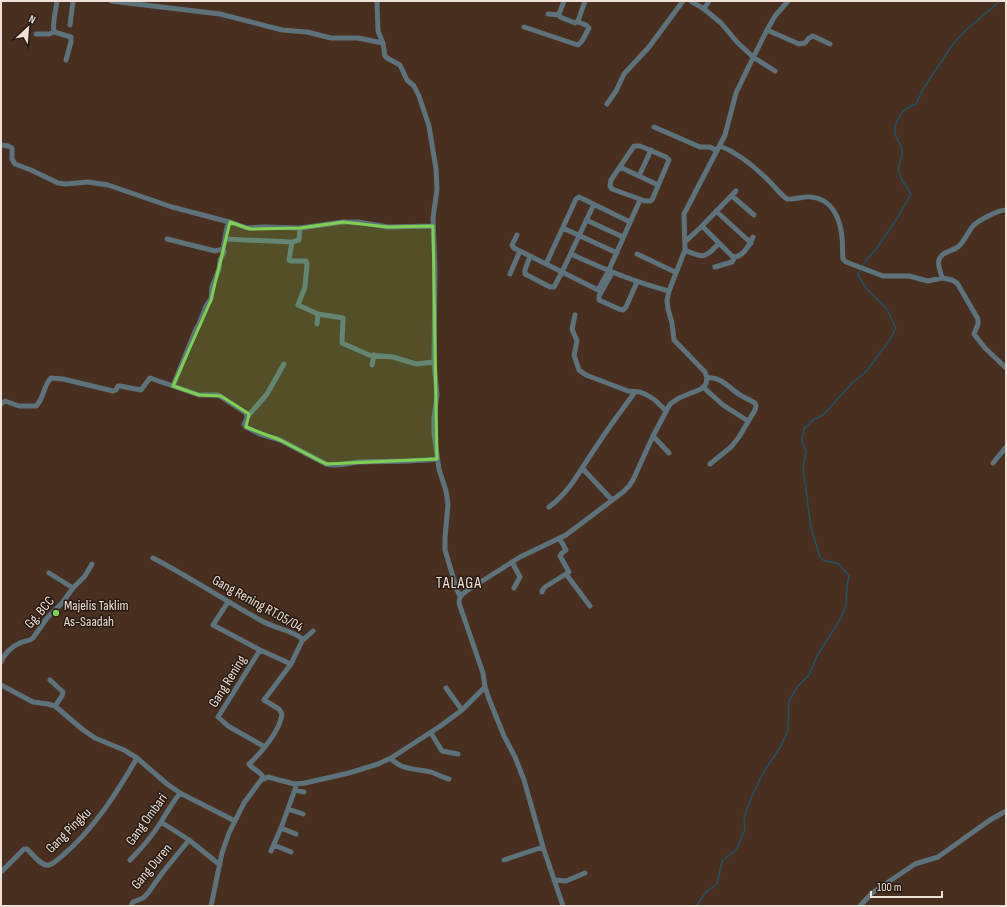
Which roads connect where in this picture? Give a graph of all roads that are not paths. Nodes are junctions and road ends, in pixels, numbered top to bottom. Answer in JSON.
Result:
{"nodes":[{"id":1,"x":58,"y":1,"type":"edge"},
{"id":2,"x":73,"y":1,"type":"edge"},
{"id":3,"x":111,"y":1,"type":"edge"},
{"id":4,"x":377,"y":1,"type":"edge"},
{"id":5,"x":564,"y":1,"type":"edge"},
{"id":6,"x":585,"y":1,"type":"edge"},
{"id":7,"x":683,"y":1,"type":"edge"},
{"id":8,"x":691,"y":1,"type":"edge"},
{"id":9,"x":709,"y":1,"type":"edge"},
{"id":10,"x":788,"y":1,"type":"edge"},
{"id":11,"x":704,"y":9,"type":"junction"},
{"id":12,"x":548,"y":14,"type":"dead end"},
{"id":13,"x":559,"y":16,"type":"junction"},
{"id":14,"x":578,"y":22,"type":"junction"},
{"id":15,"x":70,"y":25,"type":"dead end"},
{"id":16,"x":524,"y":27,"type":"dead end"},
{"id":17,"x":767,"y":30,"type":"junction"},
{"id":18,"x":54,"y":32,"type":"junction"},
{"id":19,"x":36,"y":34,"type":"dead end"},
{"id":20,"x":383,"y":43,"type":"junction"},
{"id":21,"x":830,"y":44,"type":"dead end"},
{"id":22,"x":753,"y":57,"type":"junction"},
{"id":23,"x":66,"y":60,"type":"dead end"},
{"id":24,"x":775,"y":71,"type":"dead end"},
{"id":25,"x":606,"y":104,"type":"dead end"},
{"id":26,"x":654,"y":127,"type":"dead end"},
{"id":27,"x":1,"y":145,"type":"edge"},
{"id":28,"x":719,"y":148,"type":"junction"},
{"id":29,"x":651,"y":150,"type":"junction"},
{"id":30,"x":620,"y":167,"type":"junction"},
{"id":31,"x":639,"y":176,"type":"junction"},
{"id":32,"x":658,"y":185,"type":"junction"},
{"id":33,"x":736,"y":191,"type":"dead end"},
{"id":34,"x":732,"y":196,"type":"junction"},
{"id":35,"x":640,"y":200,"type":"junction"},
{"id":36,"x":594,"y":204,"type":"junction"},
{"id":37,"x":1006,"y":210,"type":"edge"},
{"id":38,"x":716,"y":211,"type":"junction"},
{"id":39,"x":754,"y":215,"type":"dead end"},
{"id":40,"x":586,"y":220,"type":"junction"},
{"id":41,"x":230,"y":222,"type":"junction"},
{"id":42,"x":630,"y":222,"type":"junction"},
{"id":43,"x":433,"y":226,"type":"junction"},
{"id":44,"x":702,"y":226,"type":"junction"},
{"id":45,"x":300,"y":228,"type":"junction"},
{"id":46,"x":563,"y":228,"type":"junction"},
{"id":47,"x":517,"y":235,"type":"dead end"},
{"id":48,"x":578,"y":236,"type":"junction"},
{"id":49,"x":623,"y":237,"type":"junction"},
{"id":50,"x":754,"y":237,"type":"dead end"},
{"id":51,"x":167,"y":239,"type":"dead end"},
{"id":52,"x":225,"y":239,"type":"junction"},
{"id":53,"x":292,"y":242,"type":"junction"},
{"id":54,"x":685,"y":242,"type":"junction"},
{"id":55,"x":719,"y":243,"type":"junction"},
{"id":56,"x":751,"y":243,"type":"junction"},
{"id":57,"x":223,"y":250,"type":"junction"},
{"id":58,"x":685,"y":250,"type":"junction"},
{"id":59,"x":520,"y":252,"type":"junction"},
{"id":60,"x":617,"y":253,"type":"junction"},
{"id":61,"x":571,"y":254,"type":"junction"},
{"id":62,"x":637,"y":254,"type":"dead end"},
{"id":63,"x":530,"y":256,"type":"junction"},
{"id":64,"x":735,"y":257,"type":"junction"},
{"id":65,"x":546,"y":264,"type":"junction"},
{"id":66,"x":715,"y":267,"type":"dead end"},
{"id":67,"x":562,"y":272,"type":"junction"},
{"id":68,"x":610,"y":272,"type":"junction"},
{"id":69,"x":675,"y":272,"type":"junction"},
{"id":70,"x":510,"y":274,"type":"dead end"},
{"id":71,"x":942,"y":278,"type":"junction"},
{"id":72,"x":637,"y":282,"type":"junction"},
{"id":73,"x":600,"y":291,"type":"junction"},
{"id":74,"x":669,"y":291,"type":"junction"},
{"id":75,"x":318,"y":314,"type":"junction"},
{"id":76,"x":575,"y":314,"type":"dead end"},
{"id":77,"x":317,"y":324,"type":"dead end"},
{"id":78,"x":374,"y":355,"type":"junction"},
{"id":79,"x":434,"y":362,"type":"junction"},
{"id":80,"x":284,"y":364,"type":"dead end"},
{"id":81,"x":372,"y":365,"type":"dead end"},
{"id":82,"x":1006,"y":368,"type":"edge"},
{"id":83,"x":707,"y":378,"type":"junction"},
{"id":84,"x":173,"y":386,"type":"junction"},
{"id":85,"x":703,"y":387,"type":"junction"},
{"id":86,"x":635,"y":392,"type":"junction"},
{"id":87,"x":1,"y":404,"type":"edge"},
{"id":88,"x":666,"y":411,"type":"junction"},
{"id":89,"x":248,"y":416,"type":"junction"},
{"id":90,"x":748,"y":421,"type":"junction"},
{"id":91,"x":653,"y":436,"type":"junction"},
{"id":92,"x":1006,"y":447,"type":"edge"},
{"id":93,"x":669,"y":453,"type":"dead end"},
{"id":94,"x":437,"y":459,"type":"junction"},
{"id":95,"x":993,"y":463,"type":"dead end"},
{"id":96,"x":710,"y":464,"type":"dead end"},
{"id":97,"x":582,"y":468,"type":"junction"},
{"id":98,"x":612,"y":500,"type":"junction"},
{"id":99,"x":549,"y":507,"type":"dead end"},
{"id":100,"x":560,"y":539,"type":"junction"},
{"id":101,"x":153,"y":558,"type":"dead end"},
{"id":102,"x":512,"y":562,"type":"junction"},
{"id":103,"x":92,"y":564,"type":"dead end"},
{"id":104,"x":49,"y":573,"type":"dead end"},
{"id":105,"x":566,"y":574,"type":"junction"},
{"id":106,"x":73,"y":588,"type":"junction"},
{"id":107,"x":514,"y":588,"type":"dead end"},
{"id":108,"x":542,"y":592,"type":"dead end"},
{"id":109,"x":460,"y":596,"type":"junction"},
{"id":110,"x":228,"y":602,"type":"junction"},
{"id":111,"x":590,"y":606,"type":"dead end"},
{"id":112,"x":313,"y":631,"type":"dead end"},
{"id":113,"x":302,"y":641,"type":"junction"},
{"id":114,"x":260,"y":650,"type":"junction"},
{"id":115,"x":1,"y":662,"type":"edge"},
{"id":116,"x":291,"y":664,"type":"junction"},
{"id":117,"x":50,"y":680,"type":"dead end"},
{"id":118,"x":1,"y":685,"type":"edge"},
{"id":119,"x":485,"y":687,"type":"junction"},
{"id":120,"x":446,"y":688,"type":"dead end"},
{"id":121,"x":55,"y":706,"type":"junction"},
{"id":122,"x":462,"y":710,"type":"junction"},
{"id":123,"x":431,"y":733,"type":"junction"},
{"id":124,"x":265,"y":747,"type":"junction"},
{"id":125,"x":458,"y":754,"type":"dead end"},
{"id":126,"x":137,"y":758,"type":"junction"},
{"id":127,"x":391,"y":758,"type":"junction"},
{"id":128,"x":264,"y":779,"type":"junction"},
{"id":129,"x":449,"y":779,"type":"dead end"},
{"id":130,"x":297,"y":784,"type":"junction"},
{"id":131,"x":295,"y":790,"type":"junction"},
{"id":132,"x":304,"y":792,"type":"dead end"},
{"id":133,"x":180,"y":793,"type":"junction"},
{"id":134,"x":288,"y":809,"type":"junction"},
{"id":135,"x":1006,"y":811,"type":"edge"},
{"id":136,"x":303,"y":814,"type":"dead end"},
{"id":137,"x":235,"y":821,"type":"junction"},
{"id":138,"x":161,"y":822,"type":"junction"},
{"id":139,"x":281,"y":828,"type":"junction"},
{"id":140,"x":296,"y":834,"type":"dead end"},
{"id":141,"x":189,"y":840,"type":"junction"},
{"id":142,"x":543,"y":846,"type":"junction"},
{"id":143,"x":291,"y":852,"type":"dead end"},
{"id":144,"x":130,"y":860,"type":"dead end"},
{"id":145,"x":504,"y":860,"type":"dead end"},
{"id":146,"x":220,"y":865,"type":"junction"},
{"id":147,"x":1,"y":872,"type":"edge"},
{"id":148,"x":585,"y":872,"type":"dead end"},
{"id":149,"x":554,"y":880,"type":"junction"},
{"id":150,"x":131,"y":906,"type":"edge"},
{"id":151,"x":211,"y":906,"type":"edge"},
{"id":152,"x":562,"y":906,"type":"edge"},
{"id":153,"x":860,"y":906,"type":"edge"}],
"edges":[{"from":1,"to":18,"type":"street"},
{"from":2,"to":15,"type":"street"},
{"from":3,"to":20,"type":"street"},
{"from":4,"to":20,"type":"street"},
{"from":5,"to":13,"type":"street"},
{"from":6,"to":14,"type":"street"},
{"from":7,"to":25,"type":"street"},
{"from":8,"to":11,"type":"street"},
{"from":9,"to":11,"type":"street"},
{"from":10,"to":17,"type":"street"},
{"from":11,"to":22,"type":"street"},
{"from":12,"to":13,"type":"street"},
{"from":13,"to":14,"type":"street"},
{"from":14,"to":16,"type":"street"},
{"from":17,"to":21,"type":"street"},
{"from":17,"to":22,"type":"street"},
{"from":18,"to":19,"type":"street"},
{"from":18,"to":23,"type":"street"},
{"from":20,"to":43,"type":"street"},
{"from":22,"to":24,"type":"street"},
{"from":22,"to":28,"type":"street"},
{"from":26,"to":28,"type":"street"},
{"from":27,"to":41,"type":"street"},
{"from":28,"to":54,"type":"street"},
{"from":28,"to":71,"type":"street"},
{"from":29,"to":30,"type":"street"},
{"from":29,"to":31,"type":"street"},
{"from":29,"to":32,"type":"street"},
{"from":30,"to":31,"type":"street"},
{"from":30,"to":35,"type":"street"},
{"from":31,"to":32,"type":"street"},
{"from":32,"to":35,"type":"street"},
{"from":33,"to":34,"type":"street"},
{"from":34,"to":38,"type":"street"},
{"from":34,"to":39,"type":"street"},
{"from":35,"to":42,"type":"street"},
{"from":36,"to":40,"type":"street"},
{"from":36,"to":42,"type":"street"},
{"from":36,"to":46,"type":"street"},
{"from":37,"to":71,"type":"street"},
{"from":38,"to":44,"type":"street"},
{"from":38,"to":56,"type":"street"},
{"from":40,"to":48,"type":"street"},
{"from":40,"to":49,"type":"street"},
{"from":41,"to":45,"type":"street"},
{"from":41,"to":52,"type":"street"},
{"from":42,"to":49,"type":"street"},
{"from":43,"to":45,"type":"street"},
{"from":43,"to":79,"type":"street"},
{"from":44,"to":54,"type":"street"},
{"from":44,"to":55,"type":"street"},
{"from":45,"to":53,"type":"street"},
{"from":46,"to":48,"type":"street"},
{"from":46,"to":65,"type":"street"},
{"from":47,"to":59,"type":"street"},
{"from":48,"to":60,"type":"street"},
{"from":48,"to":61,"type":"street"},
{"from":49,"to":60,"type":"street"},
{"from":50,"to":56,"type":"street"},
{"from":51,"to":57,"type":"street"},
{"from":52,"to":53,"type":"street"},
{"from":52,"to":57,"type":"street"},
{"from":53,"to":75,"type":"street"},
{"from":54,"to":58,"type":"street"},
{"from":55,"to":58,"type":"street"},
{"from":55,"to":64,"type":"street"},
{"from":56,"to":64,"type":"street"},
{"from":57,"to":84,"type":"street"},
{"from":58,"to":69,"type":"street"},
{"from":59,"to":63,"type":"street"},
{"from":59,"to":70,"type":"street"},
{"from":60,"to":68,"type":"street"},
{"from":61,"to":67,"type":"street"},
{"from":61,"to":68,"type":"street"},
{"from":62,"to":69,"type":"street"},
{"from":63,"to":65,"type":"street"},
{"from":63,"to":67,"type":"street"},
{"from":64,"to":66,"type":"street"},
{"from":65,"to":67,"type":"street"},
{"from":67,"to":73,"type":"street"},
{"from":68,"to":72,"type":"street"},
{"from":68,"to":73,"type":"street"},
{"from":69,"to":74,"type":"street"},
{"from":71,"to":82,"type":"street"},
{"from":72,"to":73,"type":"street"},
{"from":72,"to":74,"type":"street"},
{"from":74,"to":83,"type":"street"},
{"from":75,"to":77,"type":"street"},
{"from":75,"to":78,"type":"street"},
{"from":76,"to":86,"type":"street"},
{"from":78,"to":79,"type":"street"},
{"from":78,"to":81,"type":"street"},
{"from":79,"to":94,"type":"street"},
{"from":80,"to":89,"type":"street"},
{"from":83,"to":85,"type":"street"},
{"from":83,"to":90,"type":"street"},
{"from":84,"to":87,"type":"street"},
{"from":84,"to":89,"type":"street"},
{"from":85,"to":88,"type":"street"},
{"from":85,"to":90,"type":"street"},
{"from":86,"to":88,"type":"street"},
{"from":86,"to":97,"type":"street"},
{"from":88,"to":91,"type":"street"},
{"from":89,"to":94,"type":"street"},
{"from":90,"to":96,"type":"street"},
{"from":91,"to":93,"type":"street"},
{"from":91,"to":98,"type":"street"},
{"from":92,"to":95,"type":"street"},
{"from":94,"to":109,"type":"street"},
{"from":97,"to":98,"type":"street"},
{"from":97,"to":99,"type":"street"},
{"from":98,"to":100,"type":"street"},
{"from":100,"to":102,"type":"street"},
{"from":100,"to":105,"type":"street"},
{"from":101,"to":110,"type":"street","name":"Gang Rening RT.05/04"},
{"from":102,"to":107,"type":"street"},
{"from":102,"to":109,"type":"street"},
{"from":103,"to":106,"type":"street","name":"Gg. BCC"},
{"from":104,"to":106,"type":"street"},
{"from":105,"to":108,"type":"street"},
{"from":105,"to":111,"type":"street"},
{"from":106,"to":115,"type":"street","name":"Gg. BCC"},
{"from":109,"to":119,"type":"street"},
{"from":110,"to":113,"type":"street","name":"Gang Rening RT.05/04"},
{"from":110,"to":114,"type":"street"},
{"from":112,"to":113,"type":"street"},
{"from":113,"to":116,"type":"street","name":"Gang Rening RT.05/04"},
{"from":114,"to":116,"type":"street"},
{"from":114,"to":124,"type":"street","name":"Gang Rening"},
{"from":116,"to":124,"type":"street","name":"Gang Rening RT.05/04"},
{"from":117,"to":121,"type":"street"},
{"from":118,"to":121,"type":"street"},
{"from":119,"to":122,"type":"street"},
{"from":119,"to":142,"type":"street"},
{"from":120,"to":122,"type":"street"},
{"from":121,"to":126,"type":"street"},
{"from":122,"to":123,"type":"street"},
{"from":123,"to":125,"type":"street"},
{"from":123,"to":127,"type":"street"},
{"from":124,"to":128,"type":"street","name":"Gang Rening RT.05/04"},
{"from":126,"to":133,"type":"street"},
{"from":126,"to":147,"type":"street","name":"Gang Pingku"},
{"from":127,"to":129,"type":"street"},
{"from":127,"to":130,"type":"street"},
{"from":128,"to":130,"type":"street"},
{"from":128,"to":137,"type":"street"},
{"from":130,"to":131,"type":"street"},
{"from":131,"to":132,"type":"street"},
{"from":131,"to":134,"type":"street"},
{"from":133,"to":137,"type":"street"},
{"from":133,"to":138,"type":"street","name":"Gang Ombari"},
{"from":134,"to":136,"type":"street"},
{"from":134,"to":139,"type":"street"},
{"from":135,"to":153,"type":"street"},
{"from":137,"to":146,"type":"street"},
{"from":138,"to":141,"type":"street","name":"Gang Duren"},
{"from":138,"to":144,"type":"street","name":"Gang Ombari"},
{"from":139,"to":140,"type":"street"},
{"from":139,"to":143,"type":"street"},
{"from":141,"to":146,"type":"street","name":"Gang Duren"},
{"from":141,"to":150,"type":"street","name":"Gang Duren"},
{"from":142,"to":145,"type":"street"},
{"from":142,"to":149,"type":"street"},
{"from":146,"to":151,"type":"street"},
{"from":148,"to":149,"type":"street"},
{"from":149,"to":152,"type":"street"}]}
